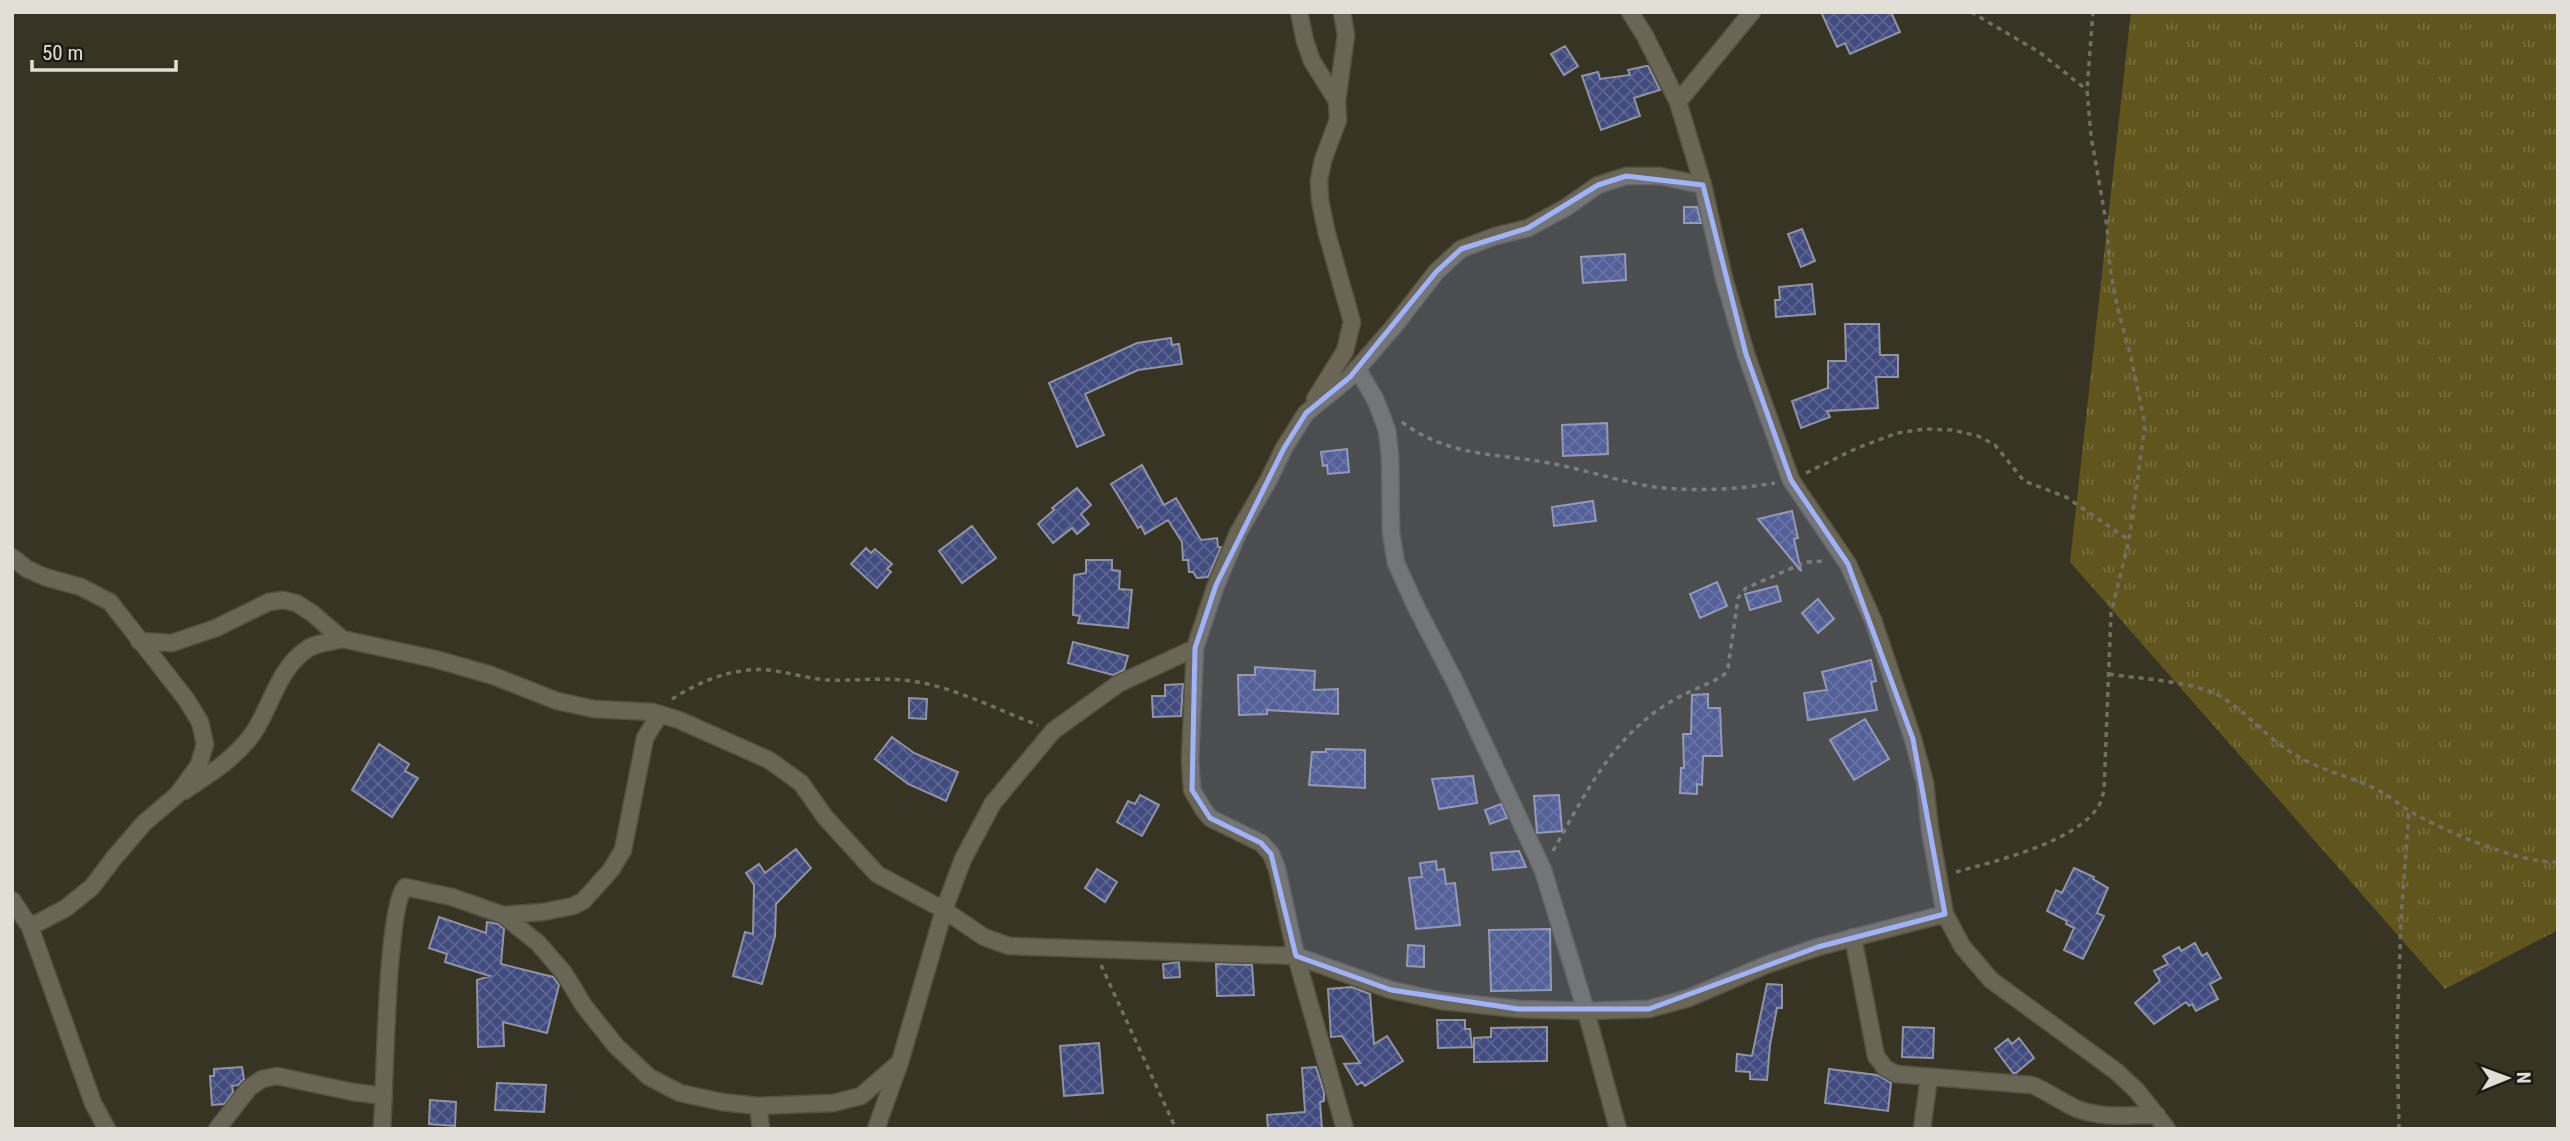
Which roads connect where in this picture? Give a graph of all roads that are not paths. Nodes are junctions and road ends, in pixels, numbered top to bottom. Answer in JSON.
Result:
{"nodes":[{"id":1,"x":1299,"y":12,"type":"edge"},
{"id":2,"x":1342,"y":12,"type":"edge"},
{"id":3,"x":1630,"y":12,"type":"edge"},
{"id":4,"x":1752,"y":12,"type":"edge"},
{"id":5,"x":1337,"y":101,"type":"junction"},
{"id":6,"x":1678,"y":102,"type":"junction"},
{"id":7,"x":1703,"y":185,"type":"junction"},
{"id":8,"x":1357,"y":369,"type":"junction"},
{"id":9,"x":1306,"y":413,"type":"junction"},
{"id":10,"x":12,"y":557,"type":"edge"},
{"id":11,"x":342,"y":639,"type":"junction"},
{"id":12,"x":139,"y":641,"type":"junction"},
{"id":13,"x":1195,"y":649,"type":"junction"},
{"id":14,"x":657,"y":713,"type":"junction"},
{"id":15,"x":177,"y":795,"type":"junction"},
{"id":16,"x":12,"y":900,"type":"edge"},
{"id":17,"x":944,"y":910,"type":"junction"},
{"id":18,"x":1945,"y":914,"type":"junction"},
{"id":19,"x":503,"y":915,"type":"junction"},
{"id":20,"x":30,"y":927,"type":"junction"},
{"id":21,"x":1853,"y":937,"type":"junction"},
{"id":22,"x":1296,"y":956,"type":"junction"},
{"id":23,"x":1586,"y":1012,"type":"junction"},
{"id":24,"x":900,"y":1062,"type":"junction"},
{"id":25,"x":1929,"y":1077,"type":"junction"},
{"id":26,"x":384,"y":1096,"type":"junction"},
{"id":27,"x":758,"y":1105,"type":"junction"},
{"id":28,"x":2162,"y":1122,"type":"edge"},
{"id":29,"x":107,"y":1129,"type":"edge"},
{"id":30,"x":217,"y":1129,"type":"edge"},
{"id":31,"x":382,"y":1129,"type":"edge"},
{"id":32,"x":761,"y":1129,"type":"edge"},
{"id":33,"x":876,"y":1129,"type":"edge"},
{"id":34,"x":1345,"y":1129,"type":"edge"},
{"id":35,"x":1618,"y":1129,"type":"edge"},
{"id":36,"x":1922,"y":1129,"type":"edge"}],
"edges":[{"from":1,"to":5,"type":"street"},
{"from":2,"to":5,"type":"street"},
{"from":3,"to":6,"type":"street"},
{"from":4,"to":6,"type":"street"},
{"from":5,"to":9,"type":"street"},
{"from":6,"to":7,"type":"street"},
{"from":7,"to":8,"type":"street"},
{"from":7,"to":18,"type":"street"},
{"from":8,"to":9,"type":"street"},
{"from":8,"to":23,"type":"street"},
{"from":9,"to":13,"type":"street"},
{"from":10,"to":12,"type":"street"},
{"from":11,"to":12,"type":"street"},
{"from":11,"to":14,"type":"street"},
{"from":11,"to":15,"type":"street"},
{"from":12,"to":15,"type":"street"},
{"from":13,"to":17,"type":"street"},
{"from":13,"to":22,"type":"street"},
{"from":14,"to":17,"type":"street"},
{"from":14,"to":19,"type":"street"},
{"from":15,"to":20,"type":"street"},
{"from":16,"to":20,"type":"street"},
{"from":17,"to":22,"type":"street"},
{"from":17,"to":24,"type":"street"},
{"from":18,"to":21,"type":"street"},
{"from":18,"to":28,"type":"street"},
{"from":19,"to":26,"type":"street"},
{"from":19,"to":27,"type":"street"},
{"from":20,"to":29,"type":"street"},
{"from":21,"to":23,"type":"street"},
{"from":21,"to":25,"type":"street"},
{"from":22,"to":23,"type":"street"},
{"from":22,"to":34,"type":"street"},
{"from":23,"to":35,"type":"street"},
{"from":24,"to":27,"type":"street"},
{"from":24,"to":33,"type":"street"},
{"from":25,"to":28,"type":"street"},
{"from":25,"to":36,"type":"street"},
{"from":26,"to":30,"type":"street"},
{"from":26,"to":31,"type":"street"},
{"from":27,"to":32,"type":"street"}]}
